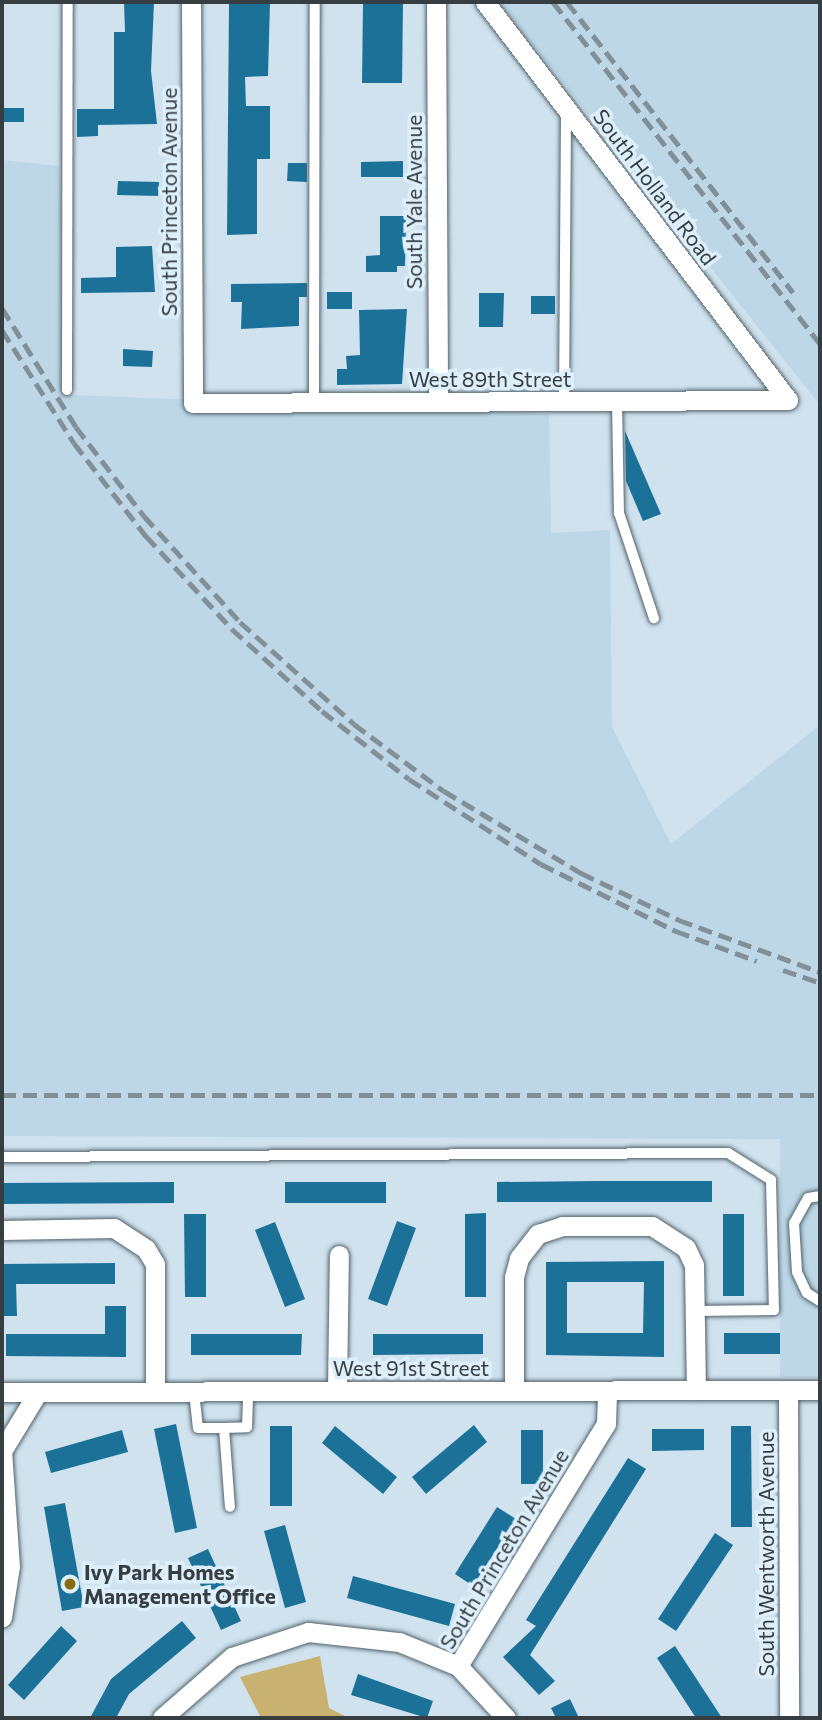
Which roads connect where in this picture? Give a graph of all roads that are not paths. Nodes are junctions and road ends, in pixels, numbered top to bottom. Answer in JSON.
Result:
{"nodes":[{"id":1,"x":68,"y":2,"type":"edge"},
{"id":2,"x":191,"y":2,"type":"edge"},
{"id":3,"x":315,"y":2,"type":"edge"},
{"id":4,"x":436,"y":2,"type":"edge"},
{"id":5,"x":485,"y":2,"type":"edge"},
{"id":6,"x":566,"y":108,"type":"junction"},
{"id":7,"x":67,"y":390,"type":"dead end"},
{"id":8,"x":788,"y":400,"type":"joint"},
{"id":9,"x":564,"y":401,"type":"junction"},
{"id":10,"x":617,"y":401,"type":"junction"},
{"id":11,"x":314,"y":402,"type":"junction"},
{"id":12,"x":438,"y":402,"type":"junction"},
{"id":13,"x":193,"y":403,"type":"joint"},
{"id":14,"x":654,"y":618,"type":"dead end"},
{"id":15,"x":2,"y":1157,"type":"edge"},
{"id":16,"x":820,"y":1196,"type":"edge"},
{"id":17,"x":2,"y":1230,"type":"edge"},
{"id":18,"x":339,"y":1255,"type":"dead end"},
{"id":19,"x":820,"y":1301,"type":"edge"},
{"id":20,"x":696,"y":1311,"type":"junction"},
{"id":21,"x":696,"y":1390,"type":"junction"},
{"id":22,"x":789,"y":1390,"type":"junction"},
{"id":23,"x":820,"y":1390,"type":"edge"},
{"id":24,"x":155,"y":1391,"type":"junction"},
{"id":25,"x":194,"y":1391,"type":"junction"},
{"id":26,"x":248,"y":1391,"type":"junction"},
{"id":27,"x":337,"y":1391,"type":"junction"},
{"id":28,"x":514,"y":1391,"type":"junction"},
{"id":29,"x":607,"y":1391,"type":"junction"},
{"id":30,"x":2,"y":1392,"type":"edge"},
{"id":31,"x":38,"y":1392,"type":"junction"},
{"id":32,"x":224,"y":1428,"type":"junction"},
{"id":33,"x":2,"y":1451,"type":"edge"},
{"id":34,"x":230,"y":1507,"type":"dead end"},
{"id":35,"x":2,"y":1617,"type":"edge"},
{"id":36,"x":458,"y":1666,"type":"junction"},
{"id":37,"x":162,"y":1718,"type":"edge"},
{"id":38,"x":506,"y":1718,"type":"edge"},
{"id":39,"x":789,"y":1718,"type":"edge"}],
"edges":[{"from":1,"to":7,"type":"lane"},
{"from":2,"to":13,"type":"street","name":"South Princeton Avenue"},
{"from":3,"to":11,"type":"lane"},
{"from":4,"to":12,"type":"street","name":"South Yale Avenue"},
{"from":5,"to":6,"type":"street","name":"South Holland Road"},
{"from":6,"to":8,"type":"street","name":"South Holland Road"},
{"from":6,"to":9,"type":"lane"},
{"from":8,"to":10,"type":"street","name":"West 89th Street"},
{"from":9,"to":10,"type":"street","name":"West 89th Street"},
{"from":9,"to":12,"type":"street","name":"West 89th Street"},
{"from":10,"to":14,"type":"lane"},
{"from":11,"to":12,"type":"street","name":"West 89th Street"},
{"from":11,"to":13,"type":"street","name":"West 89th Street"},
{"from":15,"to":20,"type":"lane"},
{"from":16,"to":19,"type":"lane"},
{"from":17,"to":24,"type":"street"},
{"from":18,"to":27,"type":"street"},
{"from":20,"to":21,"type":"street"},
{"from":20,"to":28,"type":"street"},
{"from":21,"to":22,"type":"street","name":"West 91st Street"},
{"from":21,"to":29,"type":"street","name":"West 91st Street"},
{"from":22,"to":23,"type":"street","name":"West 91st Street"},
{"from":22,"to":39,"type":"street","name":"South Wentworth Avenue"},
{"from":24,"to":25,"type":"street","name":"West 91st Street"},
{"from":24,"to":31,"type":"street","name":"West 91st Street"},
{"from":25,"to":26,"type":"street","name":"West 91st Street"},
{"from":25,"to":32,"type":"lane"},
{"from":26,"to":27,"type":"street","name":"West 91st Street"},
{"from":26,"to":32,"type":"lane"},
{"from":27,"to":28,"type":"street","name":"West 91st Street"},
{"from":28,"to":29,"type":"street","name":"West 91st Street"},
{"from":29,"to":36,"type":"street","name":"South Princeton Avenue"},
{"from":30,"to":31,"type":"street","name":"West 91st Street"},
{"from":31,"to":33,"type":"street"},
{"from":32,"to":34,"type":"lane"},
{"from":33,"to":35,"type":"street"},
{"from":36,"to":37,"type":"street"},
{"from":36,"to":38,"type":"street","name":"South Princeton Avenue"}]}
